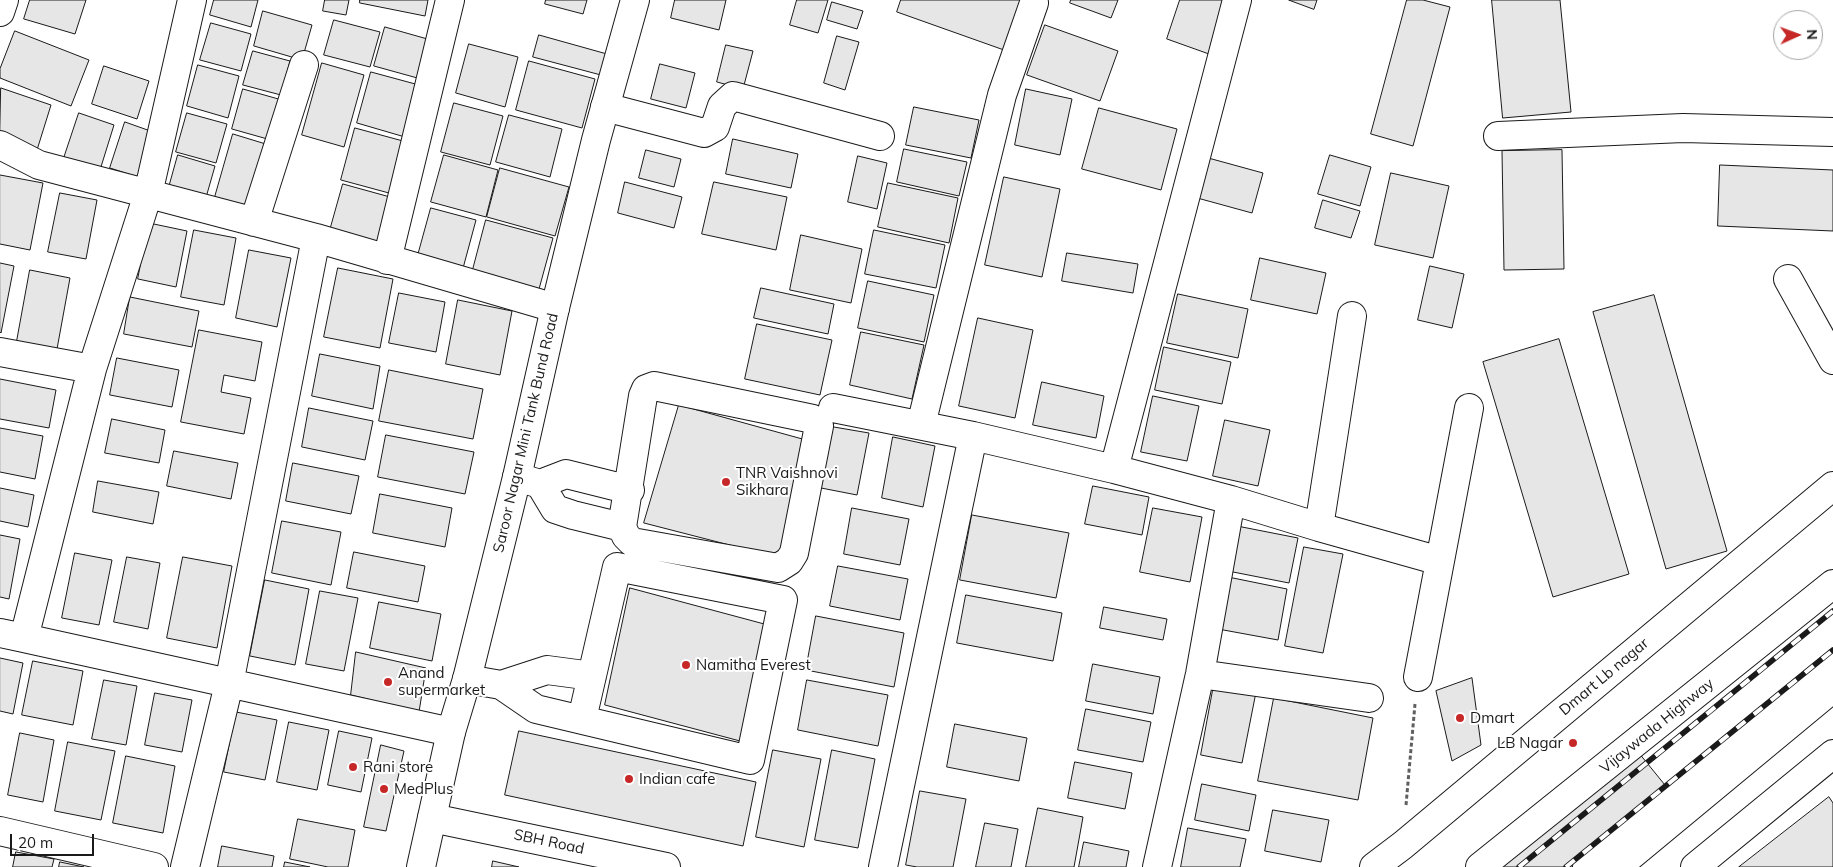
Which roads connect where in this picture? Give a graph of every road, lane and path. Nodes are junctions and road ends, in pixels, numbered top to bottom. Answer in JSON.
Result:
{"nodes":[{"id":1,"x":4,"y":0,"type":"edge"},
{"id":2,"x":192,"y":0,"type":"edge"},
{"id":3,"x":450,"y":0,"type":"edge"},
{"id":4,"x":635,"y":0,"type":"edge"},
{"id":5,"x":1237,"y":0,"type":"edge"},
{"id":6,"x":1034,"y":3,"type":"dead end"},
{"id":7,"x":0,"y":12,"type":"edge"},
{"id":8,"x":304,"y":65,"type":"dead end"},
{"id":9,"x":605,"y":107,"type":"junction"},
{"id":10,"x":1833,"y":132,"type":"edge"},
{"id":11,"x":880,"y":136,"type":"dead end"},
{"id":12,"x":1498,"y":136,"type":"dead end"},
{"id":13,"x":0,"y":145,"type":"edge"},
{"id":14,"x":148,"y":194,"type":"junction"},
{"id":15,"x":254,"y":222,"type":"junction"},
{"id":16,"x":316,"y":238,"type":"junction"},
{"id":17,"x":387,"y":260,"type":"junction"},
{"id":18,"x":1788,"y":279,"type":"dead end"},
{"id":19,"x":555,"y":308,"type":"junction"},
{"id":20,"x":1352,"y":316,"type":"dead end"},
{"id":21,"x":0,"y":352,"type":"edge"},
{"id":22,"x":1833,"y":360,"type":"edge"},
{"id":23,"x":92,"y":369,"type":"junction"},
{"id":24,"x":833,"y":408,"type":"dead end"},
{"id":25,"x":1469,"y":408,"type":"dead end"},
{"id":26,"x":921,"y":425,"type":"junction"},
{"id":27,"x":973,"y":436,"type":"junction"},
{"id":28,"x":1114,"y":469,"type":"junction"},
{"id":29,"x":528,"y":481,"type":"junction"},
{"id":30,"x":1833,"y":486,"type":"edge"},
{"id":31,"x":630,"y":490,"type":"junction"},
{"id":32,"x":1232,"y":500,"type":"junction"},
{"id":33,"x":622,"y":527,"type":"junction"},
{"id":34,"x":1319,"y":528,"type":"junction"},
{"id":35,"x":1440,"y":560,"type":"junction"},
{"id":36,"x":1833,"y":584,"type":"edge"},
{"id":37,"x":12,"y":635,"type":"edge"},
{"id":38,"x":1833,"y":666,"type":"edge"},
{"id":39,"x":1200,"y":674,"type":"junction"},
{"id":40,"x":592,"y":676,"type":"junction"},
{"id":41,"x":1418,"y":677,"type":"joint"},
{"id":42,"x":467,"y":678,"type":"junction"},
{"id":43,"x":229,"y":684,"type":"junction"},
{"id":44,"x":501,"y":685,"type":"junction"},
{"id":45,"x":1833,"y":688,"type":"edge"},
{"id":46,"x":1369,"y":698,"type":"dead end"},
{"id":47,"x":582,"y":719,"type":"junction"},
{"id":48,"x":452,"y":732,"type":"junction"},
{"id":49,"x":1833,"y":754,"type":"edge"},
{"id":50,"x":1406,"y":805,"type":"dead end"},
{"id":51,"x":432,"y":818,"type":"junction"},
{"id":52,"x":0,"y":831,"type":"edge"},
{"id":53,"x":154,"y":867,"type":"edge"},
{"id":54,"x":185,"y":867,"type":"edge"},
{"id":55,"x":421,"y":867,"type":"edge"},
{"id":56,"x":666,"y":867,"type":"edge"},
{"id":57,"x":883,"y":867,"type":"edge"},
{"id":58,"x":1157,"y":867,"type":"edge"},
{"id":59,"x":1374,"y":867,"type":"edge"},
{"id":60,"x":1480,"y":867,"type":"edge"},
{"id":61,"x":1587,"y":867,"type":"edge"},
{"id":62,"x":1616,"y":867,"type":"edge"},
{"id":63,"x":1695,"y":867,"type":"edge"}],
"edges":[{"from":1,"to":7,"type":"main road"},
{"from":2,"to":14,"type":"main road"},
{"from":3,"to":17,"type":"main road"},
{"from":4,"to":9,"type":"main road","name":"Saroor Nagar Mini Tank Bund Road"},
{"from":5,"to":28,"type":"main road"},
{"from":6,"to":26,"type":"main road"},
{"from":8,"to":15,"type":"main road"},
{"from":9,"to":11,"type":"main road"},
{"from":9,"to":19,"type":"main road","name":"Saroor Nagar Mini Tank Bund Road"},
{"from":10,"to":12,"type":"main road"},
{"from":13,"to":14,"type":"main road"},
{"from":14,"to":15,"type":"main road"},
{"from":14,"to":23,"type":"main road"},
{"from":15,"to":16,"type":"main road"},
{"from":16,"to":17,"type":"main road"},
{"from":16,"to":43,"type":"main road"},
{"from":17,"to":19,"type":"main road"},
{"from":18,"to":22,"type":"main road"},
{"from":19,"to":29,"type":"main road","name":"Saroor Nagar Mini Tank Bund Road"},
{"from":20,"to":34,"type":"main road"},
{"from":21,"to":23,"type":"main road"},
{"from":23,"to":37,"type":"main road"},
{"from":24,"to":26,"type":"main road"},
{"from":25,"to":35,"type":"main road"},
{"from":26,"to":27,"type":"main road"},
{"from":27,"to":28,"type":"main road"},
{"from":27,"to":57,"type":"main road"},
{"from":28,"to":32,"type":"main road"},
{"from":29,"to":31,"type":"main road"},
{"from":29,"to":33,"type":"main road"},
{"from":29,"to":42,"type":"main road","name":"Saroor Nagar Mini Tank Bund Road"},
{"from":30,"to":59,"type":"main road","name":"Dmart Lb nagar"},
{"from":31,"to":33,"type":"main road"},
{"from":31,"to":33,"type":"main road"},
{"from":32,"to":34,"type":"main road"},
{"from":32,"to":39,"type":"main road"},
{"from":34,"to":35,"type":"main road"},
{"from":35,"to":41,"type":"main road"},
{"from":36,"to":60,"type":"main road","name":"Vijaywada Highway"},
{"from":37,"to":43,"type":"main road"},
{"from":38,"to":61,"type":"main road"},
{"from":39,"to":46,"type":"main road"},
{"from":39,"to":58,"type":"main road"},
{"from":40,"to":44,"type":"main road"},
{"from":40,"to":47,"type":"main road"},
{"from":40,"to":47,"type":"main road"},
{"from":41,"to":50,"type":"path"},
{"from":42,"to":44,"type":"main road"},
{"from":42,"to":48,"type":"main road","name":"Saroor Nagar Mini Tank Bund Road"},
{"from":43,"to":48,"type":"main road"},
{"from":43,"to":54,"type":"main road"},
{"from":44,"to":47,"type":"main road"},
{"from":45,"to":62,"type":"main road"},
{"from":48,"to":51,"type":"main road","name":"Saroor Nagar Mini Tank Bund Road"},
{"from":49,"to":63,"type":"main road"},
{"from":51,"to":55,"type":"main road","name":"Saroor Nagar Mini Tank Bund Road"},
{"from":51,"to":56,"type":"main road","name":"SBH Road"},
{"from":52,"to":53,"type":"main road"}]}
